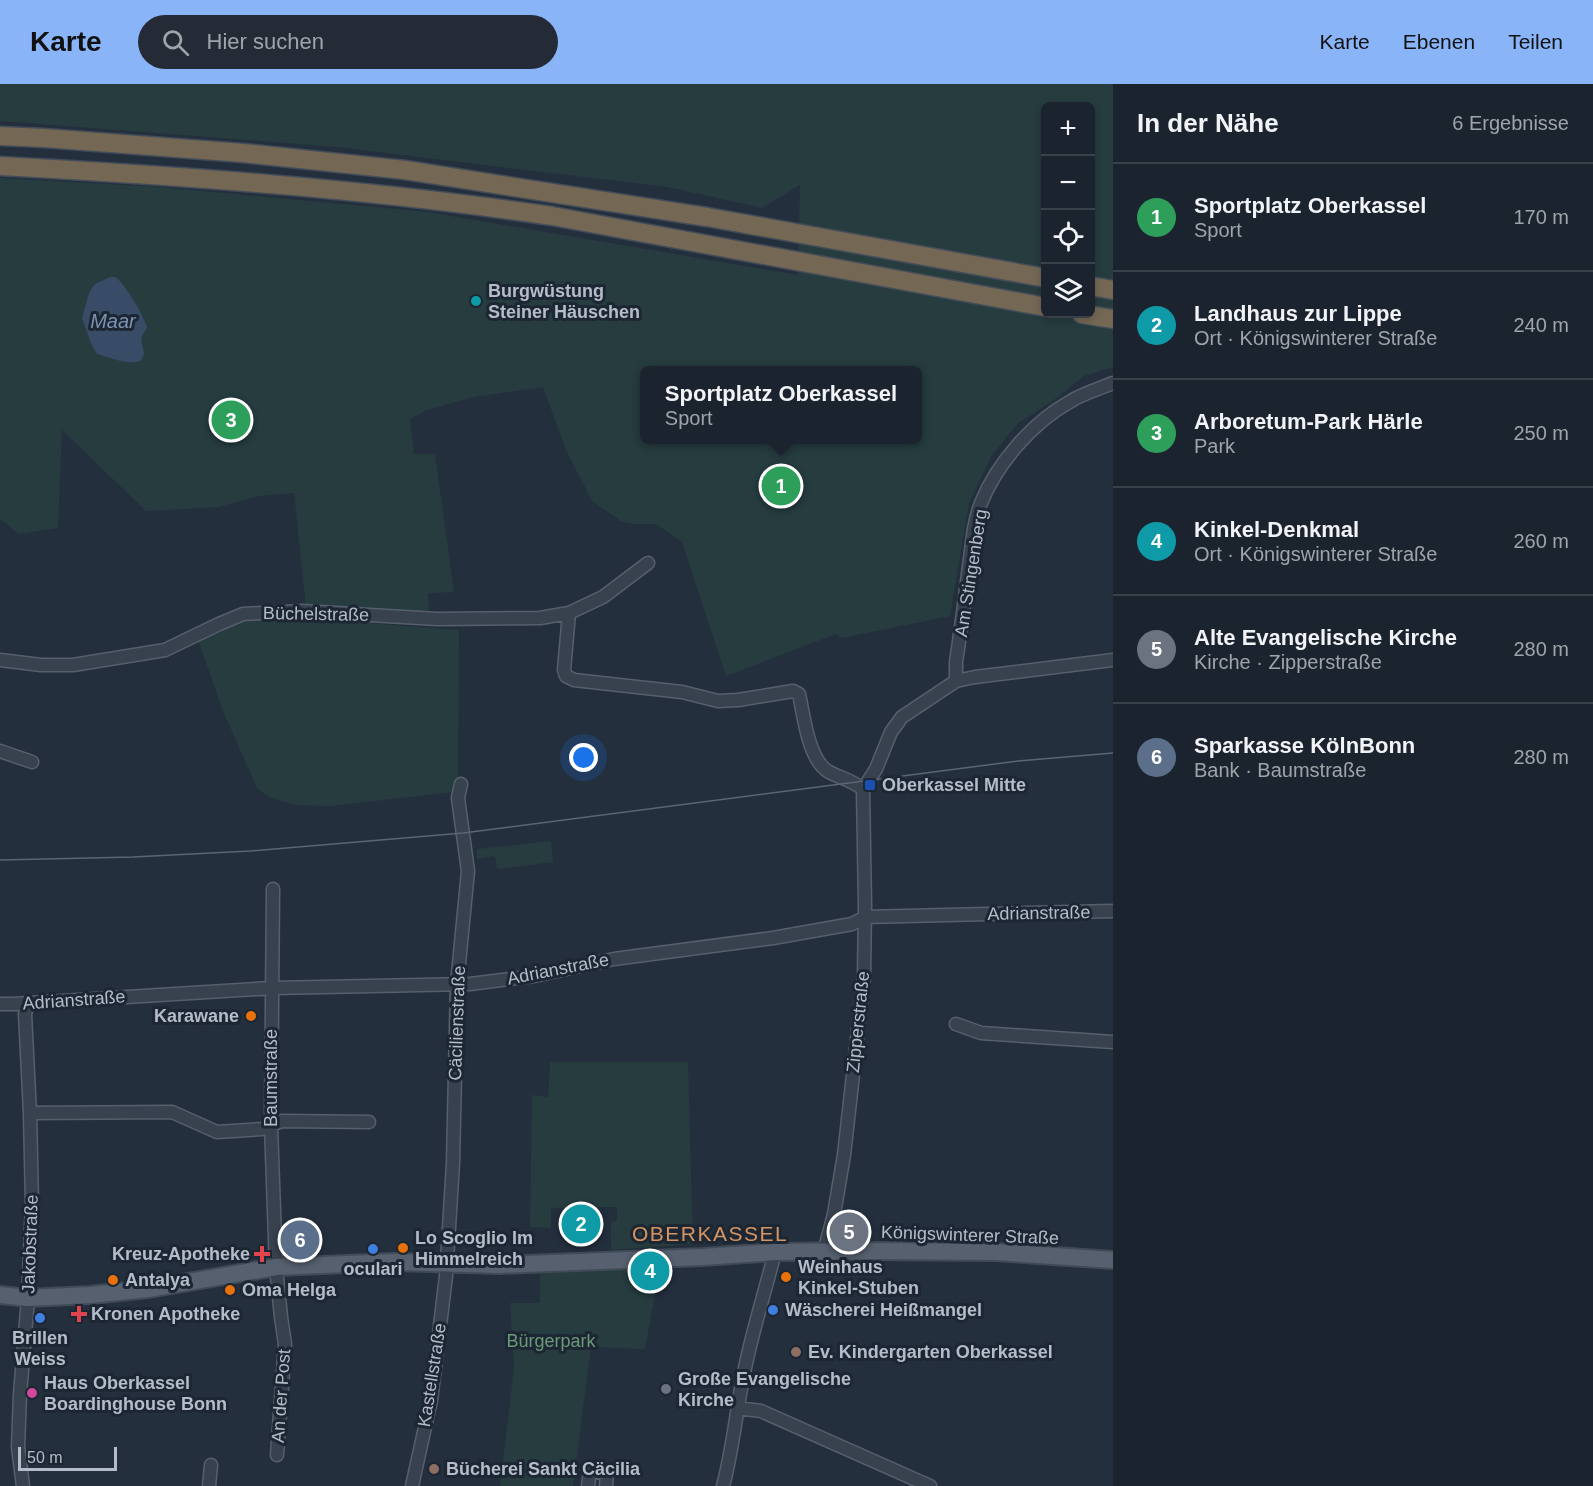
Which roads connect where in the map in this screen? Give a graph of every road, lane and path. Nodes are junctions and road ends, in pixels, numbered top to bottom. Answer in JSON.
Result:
{"nodes":[{"id":1,"x":0,"y":136,"type":"edge"},
{"id":2,"x":0,"y":166,"type":"edge"},
{"id":3,"x":1041,"y":277,"type":"edge"},
{"id":4,"x":1095,"y":287,"type":"edge"},
{"id":5,"x":1113,"y":290,"type":"edge"},
{"id":6,"x":1041,"y":306,"type":"edge"},
{"id":7,"x":1095,"y":316,"type":"edge"},
{"id":8,"x":1113,"y":319,"type":"edge"},
{"id":9,"x":1113,"y":383,"type":"edge"},
{"id":10,"x":648,"y":563,"type":"dead end"},
{"id":11,"x":569,"y":613,"type":"junction"},
{"id":12,"x":0,"y":660,"type":"edge"},
{"id":13,"x":1113,"y":660,"type":"edge"},
{"id":14,"x":956,"y":681,"type":"junction"},
{"id":15,"x":0,"y":751,"type":"edge"},
{"id":16,"x":32,"y":762,"type":"dead end"},
{"id":17,"x":461,"y":784,"type":"dead end"},
{"id":18,"x":863,"y":789,"type":"junction"},
{"id":19,"x":273,"y":889,"type":"dead end"},
{"id":20,"x":1113,"y":911,"type":"edge"},
{"id":21,"x":865,"y":917,"type":"junction"},
{"id":22,"x":457,"y":984,"type":"junction"},
{"id":23,"x":272,"y":988,"type":"junction"},
{"id":24,"x":28,"y":1003,"type":"junction"},
{"id":25,"x":0,"y":1004,"type":"edge"},
{"id":26,"x":956,"y":1024,"type":"dead end"},
{"id":27,"x":1113,"y":1042,"type":"edge"},
{"id":28,"x":30,"y":1113,"type":"junction"},
{"id":29,"x":369,"y":1122,"type":"dead end"},
{"id":30,"x":271,"y":1126,"type":"junction"},
{"id":31,"x":775,"y":1252,"type":"junction"},
{"id":32,"x":824,"y":1252,"type":"junction"},
{"id":33,"x":1113,"y":1260,"type":"edge"},
{"id":34,"x":446,"y":1262,"type":"junction"},
{"id":35,"x":276,"y":1267,"type":"junction"},
{"id":36,"x":0,"y":1295,"type":"edge"},
{"id":37,"x":28,"y":1298,"type":"junction"},
{"id":38,"x":737,"y":1408,"type":"junction"},
{"id":39,"x":277,"y":1455,"type":"dead end"},
{"id":40,"x":211,"y":1465,"type":"dead end"},
{"id":41,"x":23,"y":1486,"type":"edge"},
{"id":42,"x":209,"y":1486,"type":"edge"},
{"id":43,"x":412,"y":1486,"type":"edge"},
{"id":44,"x":588,"y":1486,"type":"edge"},
{"id":45,"x":606,"y":1486,"type":"edge"},
{"id":46,"x":723,"y":1486,"type":"edge"},
{"id":47,"x":930,"y":1486,"type":"edge"}],
"edges":[{"from":1,"to":3,"type":"highway"},
{"from":2,"to":6,"type":"highway"},
{"from":4,"to":5,"type":"highway"},
{"from":7,"to":8,"type":"highway"},
{"from":9,"to":14,"type":"street","name":"Am Stingenberg"},
{"from":10,"to":11,"type":"street","name":"Büchelstraße"},
{"from":11,"to":12,"type":"street","name":"Büchelstraße"},
{"from":11,"to":18,"type":"street"},
{"from":13,"to":14,"type":"street"},
{"from":14,"to":18,"type":"street"},
{"from":15,"to":16,"type":"street"},
{"from":17,"to":22,"type":"street","name":"Cäcilienstraße"},
{"from":18,"to":21,"type":"street","name":"Zipperstraße"},
{"from":19,"to":23,"type":"street","name":"Baumstraße"},
{"from":20,"to":21,"type":"street","name":"Adrianstraße"},
{"from":21,"to":22,"type":"street","name":"Adrianstraße"},
{"from":21,"to":32,"type":"street","name":"Zipperstraße"},
{"from":22,"to":23,"type":"street","name":"Adrianstraße"},
{"from":22,"to":34,"type":"street","name":"Cäcilienstraße"},
{"from":23,"to":24,"type":"street","name":"Adrianstraße"},
{"from":23,"to":30,"type":"street","name":"Baumstraße"},
{"from":24,"to":25,"type":"street","name":"Adrianstraße"},
{"from":24,"to":28,"type":"street","name":"Jakobstraße"},
{"from":26,"to":27,"type":"street"},
{"from":28,"to":30,"type":"street"},
{"from":28,"to":37,"type":"street","name":"Jakobstraße"},
{"from":29,"to":30,"type":"street"},
{"from":30,"to":35,"type":"street","name":"Baumstraße"},
{"from":31,"to":32,"type":"main road","name":"Königswinterer Straße"},
{"from":31,"to":34,"type":"main road","name":"Königswinterer Straße"},
{"from":31,"to":38,"type":"street"},
{"from":32,"to":33,"type":"main road","name":"Königswinterer Straße"},
{"from":34,"to":35,"type":"main road","name":"Königswinterer Straße"},
{"from":34,"to":43,"type":"street","name":"Kastellstraße"},
{"from":35,"to":37,"type":"main road","name":"Königswinterer Straße"},
{"from":35,"to":39,"type":"street","name":"An der Post"},
{"from":36,"to":37,"type":"main road","name":"Königswinterer Straße"},
{"from":37,"to":41,"type":"street","name":"Jakobstraße"},
{"from":38,"to":46,"type":"street"},
{"from":38,"to":47,"type":"street"},
{"from":40,"to":42,"type":"street"},
{"from":44,"to":45,"type":"street"}]}
